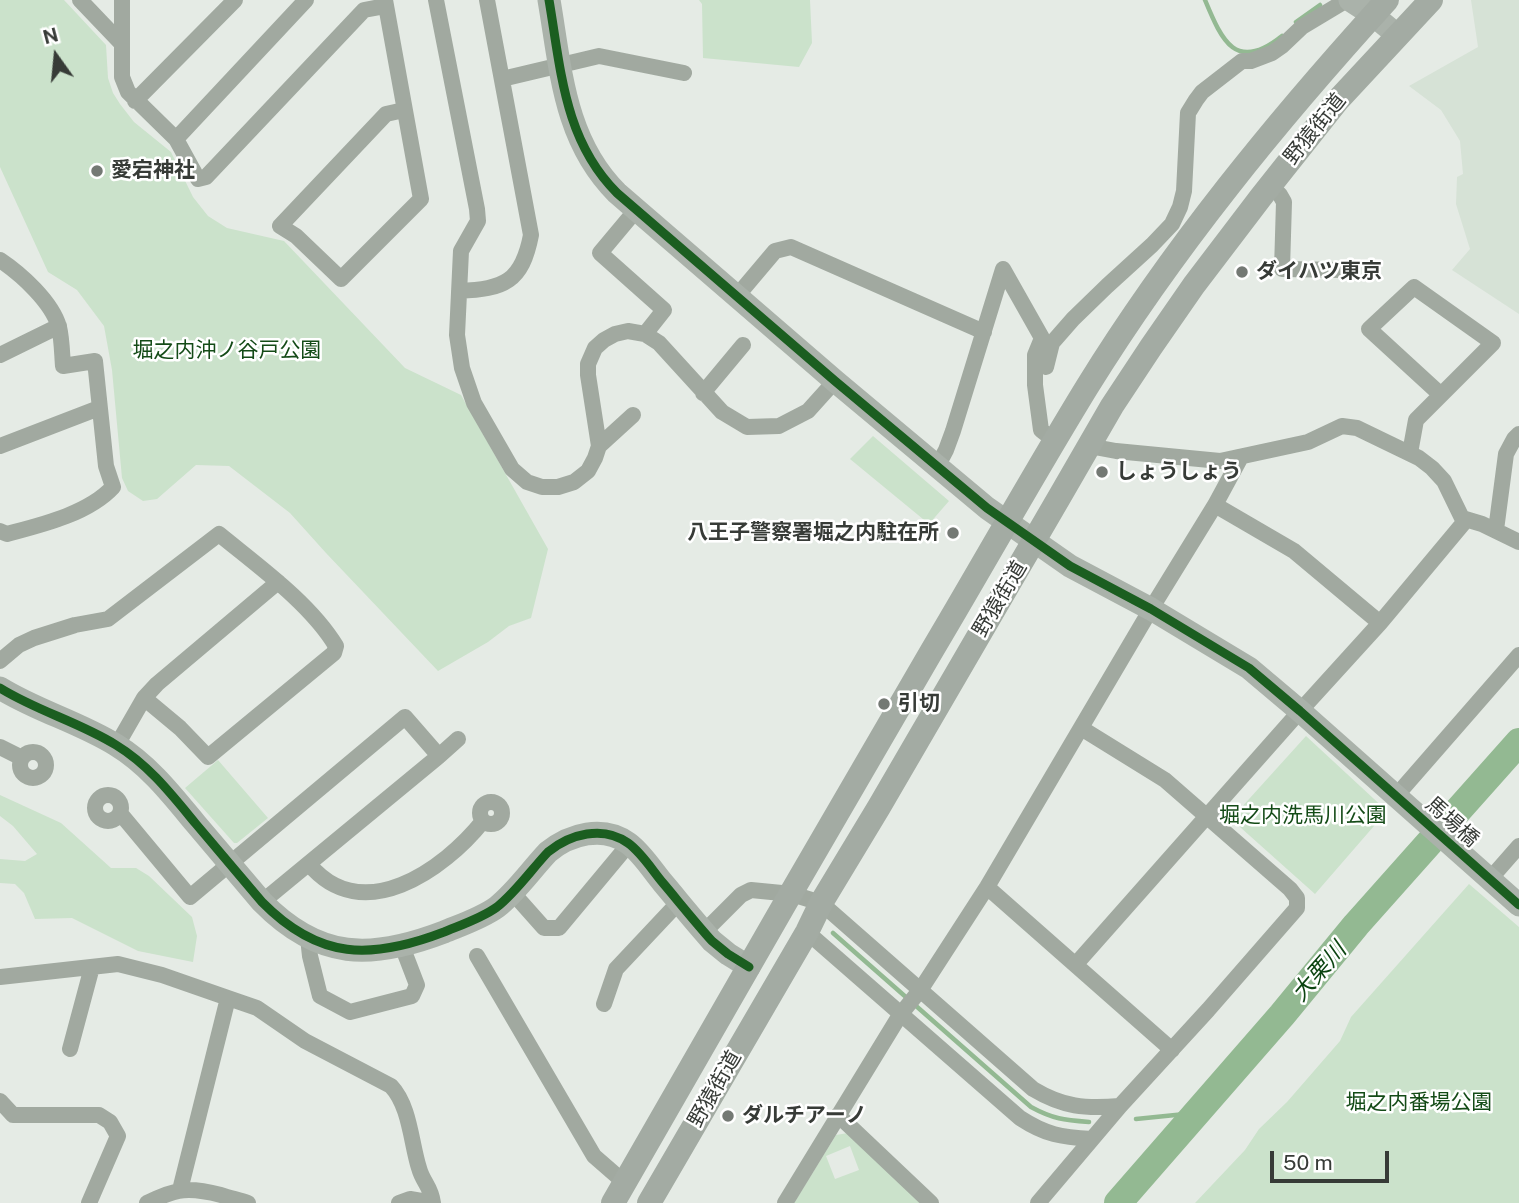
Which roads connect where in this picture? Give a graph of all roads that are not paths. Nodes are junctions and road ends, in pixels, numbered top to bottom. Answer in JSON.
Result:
{"nodes":[{"id":1,"x":80,"y":0,"type":"edge"},
{"id":2,"x":122,"y":0,"type":"edge"},
{"id":3,"x":235,"y":0,"type":"edge"},
{"id":4,"x":306,"y":0,"type":"edge"},
{"id":5,"x":436,"y":0,"type":"edge"},
{"id":6,"x":487,"y":0,"type":"edge"},
{"id":7,"x":549,"y":0,"type":"edge"},
{"id":8,"x":1348,"y":0,"type":"edge"},
{"id":9,"x":1431,"y":0,"type":"edge"},
{"id":10,"x":385,"y":3,"type":"edge"},
{"id":11,"x":1380,"y":7,"type":"edge"},
{"id":12,"x":1397,"y":36,"type":"junction"},
{"id":13,"x":122,"y":44,"type":"junction"},
{"id":14,"x":561,"y":65,"type":"junction"},
{"id":15,"x":684,"y":73,"type":"dead end"},
{"id":16,"x":502,"y":79,"type":"junction"},
{"id":17,"x":135,"y":101,"type":"junction"},
{"id":18,"x":404,"y":110,"type":"junction"},
{"id":19,"x":176,"y":139,"type":"junction"},
{"id":20,"x":1270,"y":185,"type":"junction"},
{"id":21,"x":636,"y":210,"type":"junction"},
{"id":22,"x":1152,"y":245,"type":"junction"},
{"id":23,"x":0,"y":260,"type":"edge"},
{"id":24,"x":1172,"y":260,"type":"junction"},
{"id":25,"x":1343,"y":270,"type":"dead end"},
{"id":26,"x":459,"y":291,"type":"junction"},
{"id":27,"x":737,"y":296,"type":"junction"},
{"id":28,"x":59,"y":326,"type":"junction"},
{"id":29,"x":984,"y":332,"type":"junction"},
{"id":30,"x":645,"y":334,"type":"junction"},
{"id":31,"x":743,"y":345,"type":"dead end"},
{"id":32,"x":0,"y":355,"type":"edge"},
{"id":33,"x":1046,"y":367,"type":"dead end"},
{"id":34,"x":835,"y":381,"type":"junction"},
{"id":35,"x":703,"y":393,"type":"junction"},
{"id":36,"x":1441,"y":395,"type":"junction"},
{"id":37,"x":99,"y":408,"type":"junction"},
{"id":38,"x":634,"y":415,"type":"dead end"},
{"id":39,"x":1519,"y":434,"type":"edge"},
{"id":40,"x":1055,"y":441,"type":"junction"},
{"id":41,"x":0,"y":446,"type":"edge"},
{"id":42,"x":598,"y":446,"type":"junction"},
{"id":43,"x":1089,"y":446,"type":"junction"},
{"id":44,"x":1410,"y":453,"type":"junction"},
{"id":45,"x":1241,"y":457,"type":"junction"},
{"id":46,"x":937,"y":467,"type":"junction"},
{"id":47,"x":1215,"y":505,"type":"junction"},
{"id":48,"x":1466,"y":520,"type":"junction"},
{"id":49,"x":1007,"y":523,"type":"junction"},
{"id":50,"x":1496,"y":530,"type":"junction"},
{"id":51,"x":0,"y":531,"type":"edge"},
{"id":52,"x":1034,"y":542,"type":"junction"},
{"id":53,"x":1519,"y":542,"type":"edge"},
{"id":54,"x":278,"y":582,"type":"junction"},
{"id":55,"x":1151,"y":609,"type":"junction"},
{"id":56,"x":1380,"y":623,"type":"junction"},
{"id":57,"x":1519,"y":655,"type":"edge"},
{"id":58,"x":0,"y":661,"type":"edge"},
{"id":59,"x":0,"y":688,"type":"edge"},
{"id":60,"x":144,"y":698,"type":"junction"},
{"id":61,"x":1300,"y":711,"type":"junction"},
{"id":62,"x":1081,"y":728,"type":"junction"},
{"id":63,"x":458,"y":739,"type":"dead end"},
{"id":64,"x":117,"y":745,"type":"junction"},
{"id":65,"x":0,"y":747,"type":"edge"},
{"id":66,"x":439,"y":756,"type":"junction"},
{"id":67,"x":22,"y":758,"type":"dead end"},
{"id":68,"x":1401,"y":800,"type":"junction"},
{"id":69,"x":120,"y":813,"type":"dead end"},
{"id":70,"x":1206,"y":816,"type":"junction"},
{"id":71,"x":483,"y":821,"type":"dead end"},
{"id":72,"x":629,"y":844,"type":"junction"},
{"id":73,"x":1519,"y":846,"type":"edge"},
{"id":74,"x":229,"y":864,"type":"junction"},
{"id":75,"x":309,"y":864,"type":"junction"},
{"id":76,"x":1482,"y":872,"type":"junction"},
{"id":77,"x":987,"y":887,"type":"junction"},
{"id":78,"x":512,"y":892,"type":"junction"},
{"id":79,"x":792,"y":894,"type":"junction"},
{"id":80,"x":262,"y":902,"type":"junction"},
{"id":81,"x":679,"y":902,"type":"junction"},
{"id":82,"x":821,"y":903,"type":"junction"},
{"id":83,"x":1519,"y":905,"type":"edge"},
{"id":84,"x":704,"y":932,"type":"junction"},
{"id":85,"x":807,"y":932,"type":"junction"},
{"id":86,"x":308,"y":937,"type":"junction"},
{"id":87,"x":401,"y":946,"type":"junction"},
{"id":88,"x":477,"y":956,"type":"dead end"},
{"id":89,"x":1076,"y":964,"type":"junction"},
{"id":90,"x":92,"y":967,"type":"junction"},
{"id":91,"x":749,"y":967,"type":"junction"},
{"id":92,"x":0,"y":976,"type":"edge"},
{"id":93,"x":921,"y":989,"type":"junction"},
{"id":94,"x":228,"y":998,"type":"junction"},
{"id":95,"x":604,"y":1004,"type":"dead end"},
{"id":96,"x":900,"y":1015,"type":"junction"},
{"id":97,"x":70,"y":1049,"type":"dead end"},
{"id":98,"x":1172,"y":1050,"type":"junction"},
{"id":99,"x":0,"y":1101,"type":"edge"},
{"id":100,"x":1120,"y":1106,"type":"junction"},
{"id":101,"x":838,"y":1115,"type":"junction"},
{"id":102,"x":1092,"y":1139,"type":"junction"},
{"id":103,"x":180,"y":1190,"type":"junction"},
{"id":104,"x":619,"y":1193,"type":"edge"},
{"id":105,"x":89,"y":1203,"type":"edge"},
{"id":106,"x":147,"y":1203,"type":"edge"},
{"id":107,"x":248,"y":1203,"type":"edge"},
{"id":108,"x":399,"y":1203,"type":"edge"},
{"id":109,"x":433,"y":1203,"type":"edge"},
{"id":110,"x":649,"y":1203,"type":"edge"},
{"id":111,"x":785,"y":1203,"type":"edge"},
{"id":112,"x":931,"y":1203,"type":"edge"},
{"id":113,"x":1038,"y":1203,"type":"edge"}],
"edges":[{"from":1,"to":13,"type":"street"},
{"from":2,"to":13,"type":"street"},
{"from":3,"to":17,"type":"street"},
{"from":4,"to":19,"type":"street"},
{"from":5,"to":26,"type":"street"},
{"from":6,"to":16,"type":"street"},
{"from":7,"to":14,"type":"street","name":"馬場橋"},
{"from":8,"to":11,"type":"street"},
{"from":8,"to":22,"type":"street"},
{"from":9,"to":12,"type":"main road","name":"野猿街道"},
{"from":10,"to":18,"type":"street"},
{"from":10,"to":19,"type":"street"},
{"from":11,"to":12,"type":"street"},
{"from":11,"to":24,"type":"main road","name":"野猿街道"},
{"from":12,"to":20,"type":"main road","name":"野猿街道"},
{"from":13,"to":17,"type":"street"},
{"from":14,"to":15,"type":"street"},
{"from":14,"to":16,"type":"street"},
{"from":14,"to":21,"type":"street","name":"馬場橋"},
{"from":16,"to":26,"type":"street"},
{"from":17,"to":19,"type":"street"},
{"from":18,"to":18,"type":"street"},
{"from":20,"to":25,"type":"street"},
{"from":20,"to":43,"type":"main road","name":"野猿街道"},
{"from":21,"to":27,"type":"street","name":"馬場橋"},
{"from":21,"to":30,"type":"street"},
{"from":22,"to":24,"type":"street"},
{"from":22,"to":33,"type":"street"},
{"from":23,"to":28,"type":"street"},
{"from":24,"to":40,"type":"main road","name":"野猿街道"},
{"from":26,"to":42,"type":"street"},
{"from":27,"to":29,"type":"street"},
{"from":27,"to":34,"type":"street","name":"馬場橋"},
{"from":28,"to":32,"type":"street"},
{"from":28,"to":37,"type":"street"},
{"from":29,"to":40,"type":"street"},
{"from":29,"to":46,"type":"street"},
{"from":30,"to":35,"type":"street"},
{"from":30,"to":42,"type":"street"},
{"from":31,"to":35,"type":"street"},
{"from":34,"to":35,"type":"street"},
{"from":34,"to":46,"type":"street","name":"馬場橋"},
{"from":36,"to":36,"type":"street"},
{"from":36,"to":44,"type":"street"},
{"from":37,"to":41,"type":"street"},
{"from":37,"to":51,"type":"street"},
{"from":38,"to":42,"type":"street"},
{"from":39,"to":50,"type":"street"},
{"from":40,"to":49,"type":"main road","name":"野猿街道"},
{"from":43,"to":45,"type":"street"},
{"from":43,"to":52,"type":"main road","name":"野猿街道"},
{"from":44,"to":45,"type":"street"},
{"from":44,"to":48,"type":"street"},
{"from":45,"to":47,"type":"street"},
{"from":46,"to":49,"type":"street","name":"馬場橋"},
{"from":47,"to":55,"type":"street"},
{"from":47,"to":56,"type":"street"},
{"from":48,"to":50,"type":"street"},
{"from":48,"to":56,"type":"street"},
{"from":49,"to":52,"type":"street","name":"馬場橋"},
{"from":49,"to":79,"type":"main road","name":"野猿街道"},
{"from":50,"to":53,"type":"street"},
{"from":52,"to":55,"type":"street","name":"馬場橋"},
{"from":52,"to":82,"type":"main road","name":"野猿街道"},
{"from":54,"to":58,"type":"street"},
{"from":54,"to":60,"type":"street"},
{"from":54,"to":60,"type":"street"},
{"from":55,"to":61,"type":"street","name":"馬場橋"},
{"from":55,"to":62,"type":"street"},
{"from":56,"to":61,"type":"street"},
{"from":57,"to":68,"type":"street"},
{"from":59,"to":64,"type":"street"},
{"from":60,"to":64,"type":"street"},
{"from":61,"to":68,"type":"street","name":"馬場橋"},
{"from":61,"to":70,"type":"street"},
{"from":62,"to":70,"type":"street"},
{"from":62,"to":77,"type":"street"},
{"from":63,"to":66,"type":"street"},
{"from":64,"to":74,"type":"street"},
{"from":65,"to":67,"type":"street"},
{"from":66,"to":74,"type":"street"},
{"from":66,"to":75,"type":"street"},
{"from":68,"to":76,"type":"street","name":"馬場橋"},
{"from":69,"to":74,"type":"street"},
{"from":70,"to":89,"type":"street"},
{"from":70,"to":98,"type":"street"},
{"from":71,"to":75,"type":"street"},
{"from":72,"to":78,"type":"street"},
{"from":72,"to":78,"type":"street"},
{"from":72,"to":81,"type":"street"},
{"from":73,"to":76,"type":"street"},
{"from":74,"to":80,"type":"street"},
{"from":75,"to":80,"type":"street"},
{"from":76,"to":83,"type":"street","name":"馬場橋"},
{"from":77,"to":89,"type":"street"},
{"from":77,"to":93,"type":"street"},
{"from":78,"to":87,"type":"street"},
{"from":79,"to":82,"type":"street"},
{"from":79,"to":84,"type":"street"},
{"from":79,"to":91,"type":"main road","name":"野猿街道"},
{"from":80,"to":86,"type":"street"},
{"from":81,"to":84,"type":"street"},
{"from":81,"to":95,"type":"street"},
{"from":82,"to":85,"type":"main road","name":"野猿街道"},
{"from":82,"to":93,"type":"street"},
{"from":84,"to":91,"type":"street"},
{"from":85,"to":96,"type":"street"},
{"from":85,"to":110,"type":"main road","name":"野猿街道"},
{"from":86,"to":87,"type":"street"},
{"from":86,"to":87,"type":"street"},
{"from":88,"to":104,"type":"street"},
{"from":89,"to":98,"type":"street"},
{"from":90,"to":92,"type":"street"},
{"from":90,"to":94,"type":"street"},
{"from":90,"to":97,"type":"street"},
{"from":91,"to":104,"type":"main road","name":"野猿街道"},
{"from":93,"to":96,"type":"street"},
{"from":93,"to":100,"type":"street"},
{"from":94,"to":103,"type":"street"},
{"from":94,"to":109,"type":"street"},
{"from":96,"to":101,"type":"street"},
{"from":96,"to":102,"type":"street"},
{"from":98,"to":100,"type":"street"},
{"from":99,"to":105,"type":"street"},
{"from":100,"to":102,"type":"street"},
{"from":101,"to":111,"type":"street"},
{"from":101,"to":112,"type":"street"},
{"from":102,"to":113,"type":"street"},
{"from":103,"to":106,"type":"street"},
{"from":103,"to":107,"type":"street"},
{"from":108,"to":109,"type":"street"}]}
